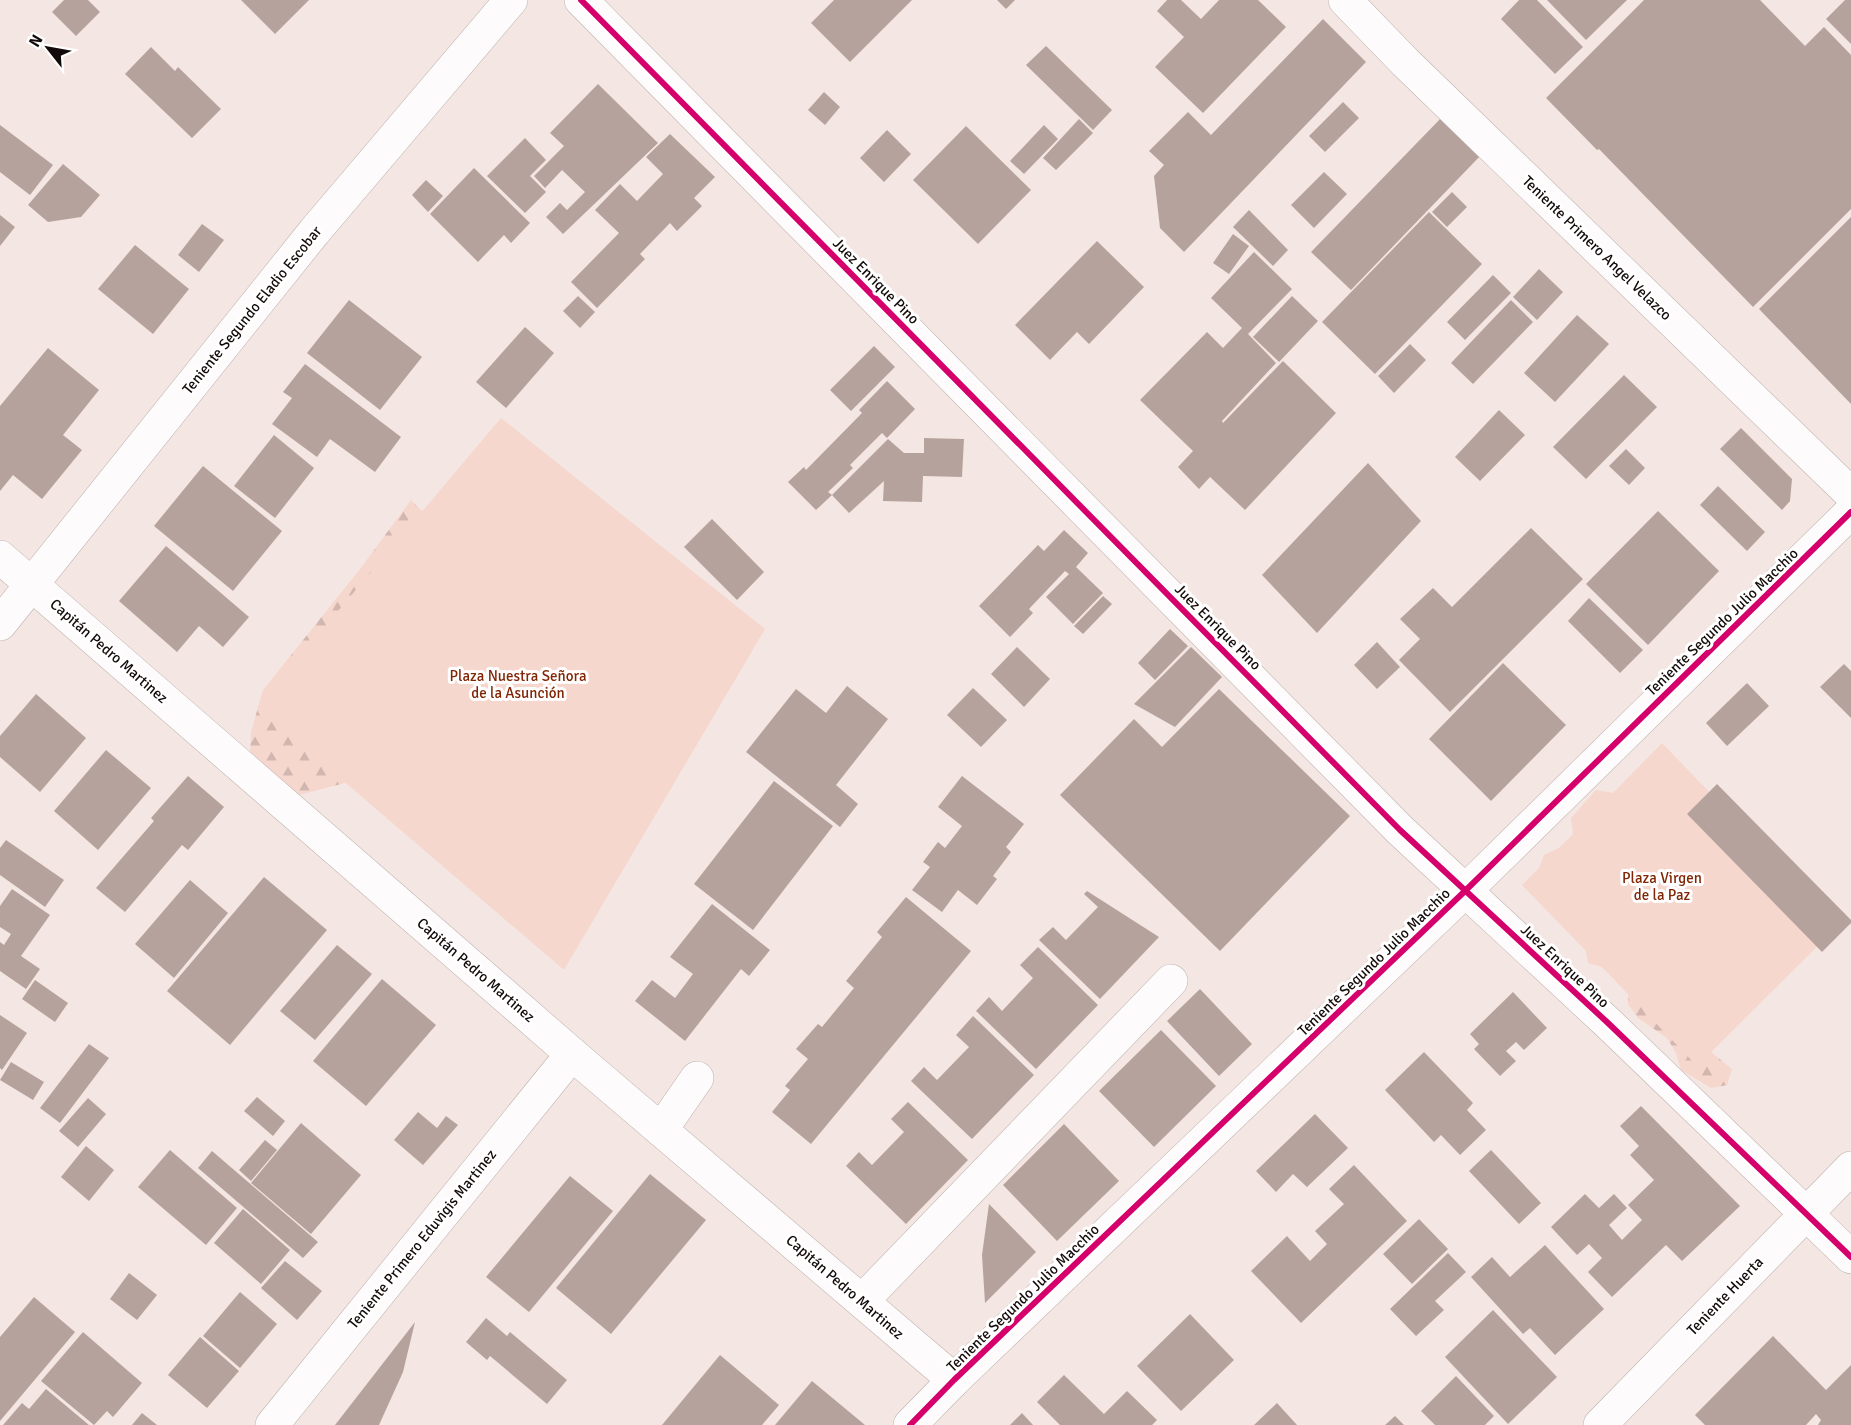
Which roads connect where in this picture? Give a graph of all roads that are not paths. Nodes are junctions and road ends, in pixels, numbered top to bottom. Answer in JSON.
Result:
{"nodes":[{"id":1,"x":511,"y":0,"type":"edge"},
{"id":2,"x":581,"y":0,"type":"edge"},
{"id":3,"x":1345,"y":0,"type":"edge"},
{"id":4,"x":1851,"y":494,"type":"edge"},
{"id":5,"x":1851,"y":512,"type":"edge"},
{"id":6,"x":0,"y":557,"type":"edge"},
{"id":7,"x":32,"y":584,"type":"junction"},
{"id":8,"x":0,"y":624,"type":"edge"},
{"id":9,"x":1465,"y":891,"type":"junction"},
{"id":10,"x":1171,"y":981,"type":"dead end"},
{"id":11,"x":572,"y":1054,"type":"junction"},
{"id":12,"x":697,"y":1078,"type":"dead end"},
{"id":13,"x":662,"y":1130,"type":"junction"},
{"id":14,"x":1851,"y":1168,"type":"edge"},
{"id":15,"x":1806,"y":1212,"type":"junction"},
{"id":16,"x":1851,"y":1257,"type":"edge"},
{"id":17,"x":862,"y":1301,"type":"junction"},
{"id":18,"x":954,"y":1380,"type":"junction"},
{"id":19,"x":272,"y":1425,"type":"edge"},
{"id":20,"x":910,"y":1425,"type":"edge"},
{"id":21,"x":1600,"y":1425,"type":"edge"}],
"edges":[{"from":1,"to":7,"type":"street","name":"Teniente Segundo Eladio Escobar"},
{"from":2,"to":9,"type":"street","name":"Juez Enrique Pino"},
{"from":3,"to":4,"type":"street","name":"Teniente Primero Angel Velazco"},
{"from":5,"to":9,"type":"street","name":"Teniente Segundo Julio Macchio"},
{"from":6,"to":7,"type":"street","name":"Capitán Pedro Martinez"},
{"from":7,"to":8,"type":"street","name":"Teniente Segundo Eladio Escobar"},
{"from":7,"to":11,"type":"street","name":"Capitán Pedro Martinez"},
{"from":9,"to":15,"type":"street","name":"Juez Enrique Pino"},
{"from":9,"to":18,"type":"street","name":"Teniente Segundo Julio Macchio"},
{"from":10,"to":17,"type":"street"},
{"from":11,"to":13,"type":"street","name":"Capitán Pedro Martinez"},
{"from":11,"to":19,"type":"street","name":"Teniente Primero Eduvigis Martinez"},
{"from":12,"to":13,"type":"street"},
{"from":13,"to":17,"type":"street","name":"Capitán Pedro Martinez"},
{"from":14,"to":15,"type":"street","name":"Teniente Huerta"},
{"from":15,"to":16,"type":"street","name":"Juez Enrique Pino"},
{"from":15,"to":21,"type":"street","name":"Teniente Huerta"},
{"from":17,"to":18,"type":"street","name":"Capitán Pedro Martinez"},
{"from":18,"to":20,"type":"street","name":"Teniente Segundo Julio Macchio"}]}
